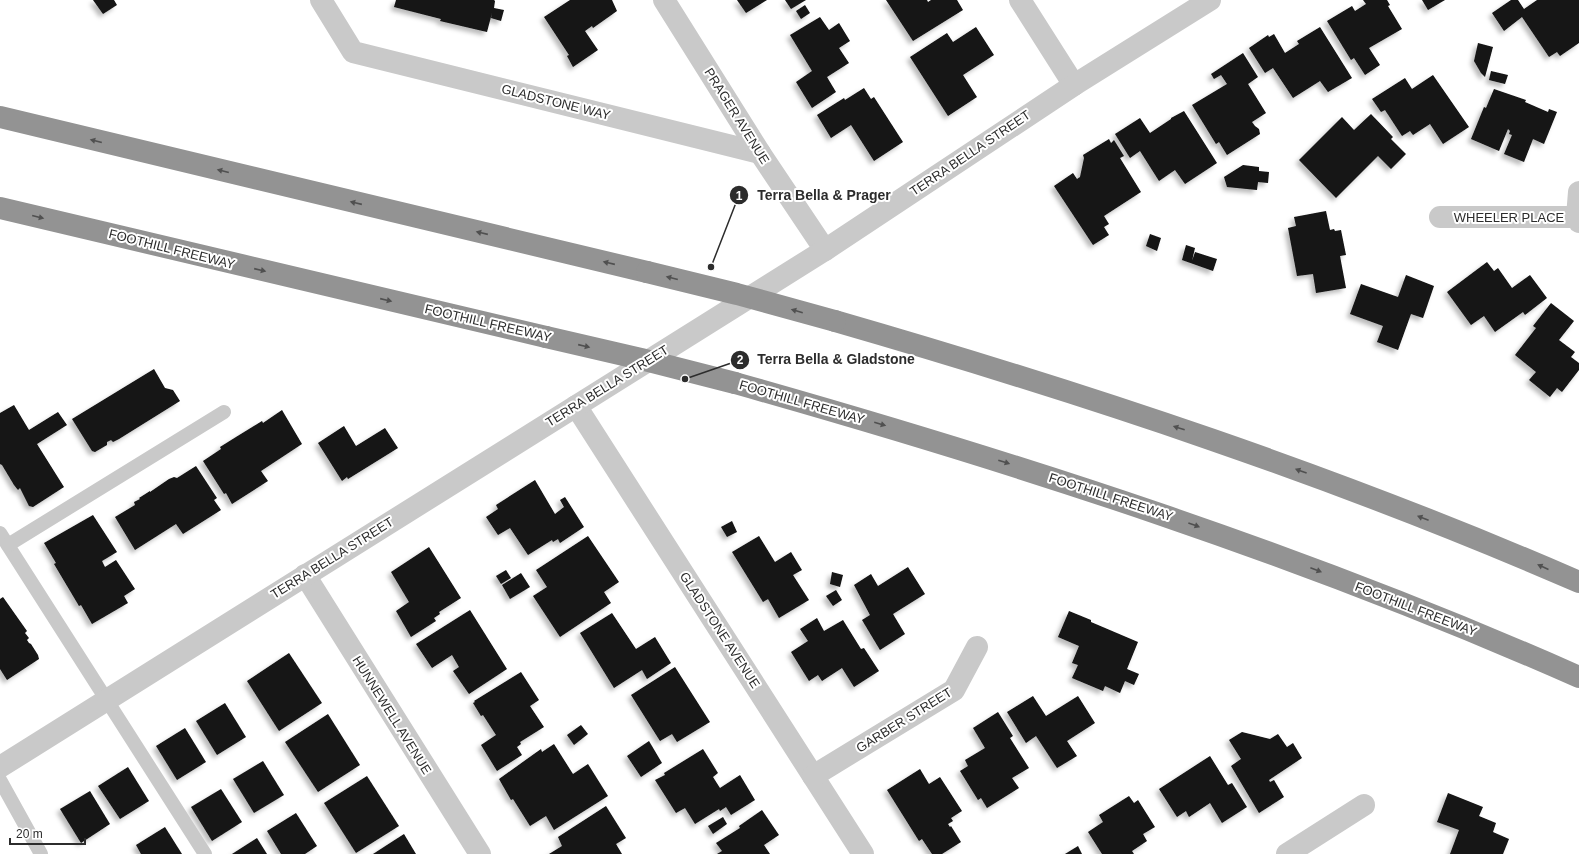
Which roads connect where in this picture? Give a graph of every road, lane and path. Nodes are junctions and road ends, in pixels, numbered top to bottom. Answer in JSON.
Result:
{"nodes":[{"id":1,"x":321,"y":0,"type":"edge"},
{"id":2,"x":664,"y":0,"type":"edge"},
{"id":3,"x":1020,"y":0,"type":"edge"},
{"id":4,"x":1210,"y":0,"type":"edge"},
{"id":5,"x":1074,"y":85,"type":"junction"},
{"id":6,"x":0,"y":117,"type":"edge"},
{"id":7,"x":760,"y":153,"type":"junction"},
{"id":8,"x":1579,"y":192,"type":"edge"},
{"id":9,"x":0,"y":208,"type":"edge"},
{"id":10,"x":1440,"y":217,"type":"dead end"},
{"id":11,"x":1578,"y":219,"type":"edge"},
{"id":12,"x":825,"y":250,"type":"junction"},
{"id":13,"x":576,"y":406,"type":"junction"},
{"id":14,"x":224,"y":412,"type":"dead end"},
{"id":15,"x":0,"y":533,"type":"edge"},
{"id":16,"x":8,"y":545,"type":"junction"},
{"id":17,"x":305,"y":575,"type":"junction"},
{"id":18,"x":1579,"y":582,"type":"edge"},
{"id":19,"x":977,"y":647,"type":"dead end"},
{"id":20,"x":1579,"y":677,"type":"edge"},
{"id":21,"x":106,"y":700,"type":"junction"},
{"id":22,"x":0,"y":768,"type":"edge"},
{"id":23,"x":813,"y":776,"type":"junction"},
{"id":24,"x":0,"y":780,"type":"edge"},
{"id":25,"x":1364,"y":805,"type":"dead end"},
{"id":26,"x":41,"y":854,"type":"edge"},
{"id":27,"x":205,"y":854,"type":"edge"},
{"id":28,"x":480,"y":854,"type":"edge"},
{"id":29,"x":863,"y":854,"type":"edge"},
{"id":30,"x":1287,"y":854,"type":"edge"}],
"edges":[{"from":1,"to":7,"type":"street","name":"GLADSTONE WAY"},
{"from":2,"to":7,"type":"street","name":"PRAGER AVENUE"},
{"from":3,"to":5,"type":"street"},
{"from":4,"to":5,"type":"street","name":"TERRA BELLA STREET"},
{"from":5,"to":12,"type":"street","name":"TERRA BELLA STREET"},
{"from":18,"to":6,"type":"highway","one_way":true,"bridge":true},
{"from":7,"to":12,"type":"street","name":"PRAGER AVENUE"},
{"from":8,"to":11,"type":"street"},
{"from":9,"to":20,"type":"highway","name":"FOOTHILL FREEWAY","one_way":true,"bridge":true},
{"from":10,"to":11,"type":"street","name":"WHEELER PLACE"},
{"from":12,"to":13,"type":"street","name":"TERRA BELLA STREET"},
{"from":13,"to":17,"type":"street","name":"TERRA BELLA STREET"},
{"from":13,"to":23,"type":"street","name":"GLADSTONE AVENUE"},
{"from":14,"to":16,"type":"lane"},
{"from":15,"to":16,"type":"lane"},
{"from":16,"to":21,"type":"lane"},
{"from":17,"to":21,"type":"street","name":"TERRA BELLA STREET"},
{"from":17,"to":28,"type":"street","name":"HUNNEWELL AVENUE"},
{"from":19,"to":23,"type":"street","name":"GARBER STREET"},
{"from":21,"to":22,"type":"street","name":"TERRA BELLA STREET"},
{"from":21,"to":27,"type":"lane"},
{"from":23,"to":29,"type":"street","name":"GLADSTONE AVENUE"},
{"from":24,"to":26,"type":"lane"},
{"from":25,"to":30,"type":"street"}]}
